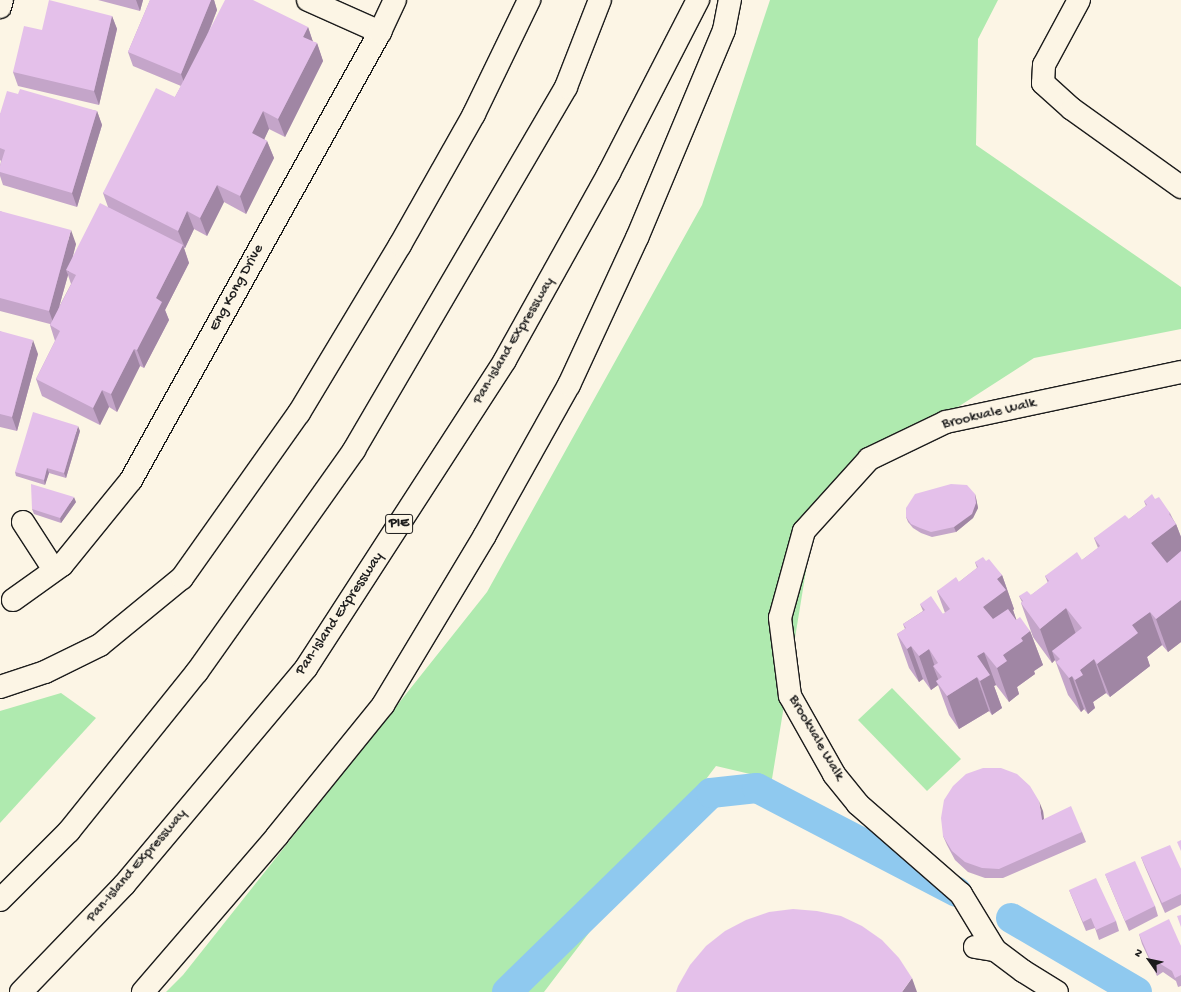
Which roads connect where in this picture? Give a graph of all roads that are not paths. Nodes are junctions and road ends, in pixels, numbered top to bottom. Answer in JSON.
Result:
{"nodes":[{"id":1,"x":2,"y":0,"type":"edge"},
{"id":2,"x":308,"y":0,"type":"edge"},
{"id":3,"x":395,"y":0,"type":"edge"},
{"id":4,"x":529,"y":0,"type":"edge"},
{"id":5,"x":600,"y":0,"type":"edge"},
{"id":6,"x":698,"y":0,"type":"edge"},
{"id":7,"x":730,"y":0,"type":"edge"},
{"id":8,"x":1079,"y":0,"type":"edge"},
{"id":9,"x":0,"y":7,"type":"edge"},
{"id":10,"x":380,"y":32,"type":"junction"},
{"id":11,"x":1181,"y":187,"type":"edge"},
{"id":12,"x":1181,"y":372,"type":"edge"},
{"id":13,"x":22,"y":522,"type":"dead end"},
{"id":14,"x":58,"y":567,"type":"junction"},
{"id":15,"x":13,"y":600,"type":"dead end"},
{"id":16,"x":0,"y":687,"type":"edge"},
{"id":17,"x":0,"y":900,"type":"edge"},
{"id":18,"x":21,"y":992,"type":"edge"},
{"id":19,"x":143,"y":992,"type":"edge"},
{"id":20,"x":1057,"y":992,"type":"edge"}],
"edges":[{"from":1,"to":9,"type":"main road"},
{"from":2,"to":10,"type":"main road"},
{"from":3,"to":10,"type":"main road","name":"Eng Kong Drive"},
{"from":4,"to":16,"type":"main road"},
{"from":5,"to":17,"type":"main road"},
{"from":6,"to":18,"type":"main road","name":"Pan-Island Expressway","number":"PIE"},
{"from":7,"to":19,"type":"main road"},
{"from":8,"to":11,"type":"main road"},
{"from":10,"to":14,"type":"main road","name":"Eng Kong Drive"},
{"from":12,"to":20,"type":"main road","name":"Brookvale Walk"},
{"from":13,"to":14,"type":"main road"},
{"from":14,"to":15,"type":"main road","name":"Eng Kong Drive"}]}
